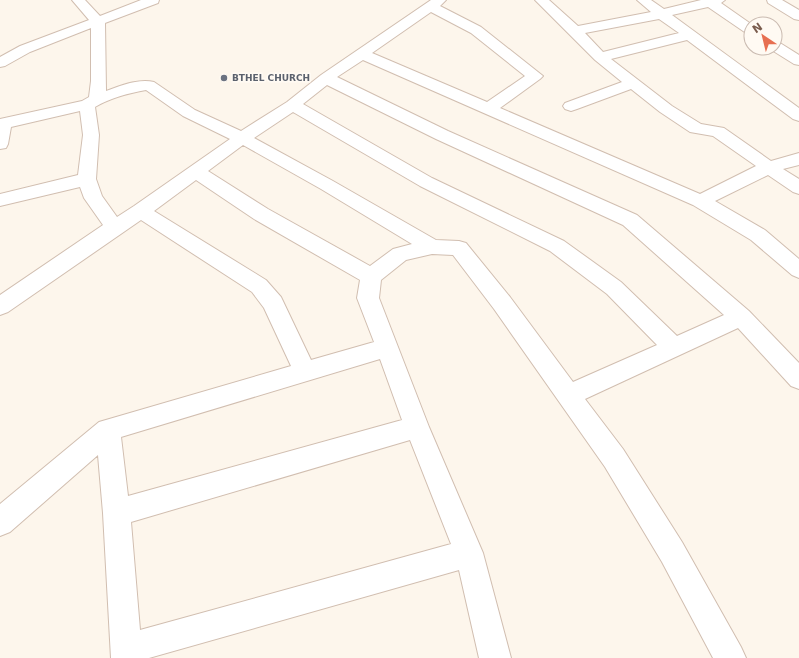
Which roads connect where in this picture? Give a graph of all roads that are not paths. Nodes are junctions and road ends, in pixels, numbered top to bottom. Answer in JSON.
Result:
{"nodes":[{"id":1,"x":78,"y":0,"type":"edge"},
{"id":2,"x":152,"y":0,"type":"edge"},
{"id":3,"x":541,"y":0,"type":"edge"},
{"id":4,"x":643,"y":0,"type":"edge"},
{"id":5,"x":773,"y":0,"type":"edge"},
{"id":6,"x":712,"y":1,"type":"edge"},
{"id":7,"x":435,"y":3,"type":"edge"},
{"id":8,"x":662,"y":14,"type":"junction"},
{"id":9,"x":799,"y":16,"type":"edge"},
{"id":10,"x":98,"y":21,"type":"junction"},
{"id":11,"x":743,"y":24,"type":"edge"},
{"id":12,"x":575,"y":31,"type":"junction"},
{"id":13,"x":689,"y":35,"type":"junction"},
{"id":14,"x":783,"y":51,"type":"edge"},
{"id":15,"x":362,"y":54,"type":"junction"},
{"id":16,"x":600,"y":57,"type":"junction"},
{"id":17,"x":799,"y":61,"type":"edge"},
{"id":18,"x":0,"y":63,"type":"edge"},
{"id":19,"x":326,"y":78,"type":"junction"},
{"id":20,"x":633,"y":83,"type":"junction"},
{"id":21,"x":92,"y":102,"type":"junction"},
{"id":22,"x":293,"y":106,"type":"junction"},
{"id":23,"x":571,"y":106,"type":"dead end"},
{"id":24,"x":488,"y":109,"type":"junction"},
{"id":25,"x":799,"y":116,"type":"edge"},
{"id":26,"x":2,"y":124,"type":"edge"},
{"id":27,"x":242,"y":138,"type":"junction"},
{"id":28,"x":0,"y":144,"type":"edge"},
{"id":29,"x":799,"y":159,"type":"edge"},
{"id":30,"x":769,"y":167,"type":"junction"},
{"id":31,"x":195,"y":171,"type":"junction"},
{"id":32,"x":87,"y":179,"type":"junction"},
{"id":33,"x":799,"y":188,"type":"edge"},
{"id":34,"x":0,"y":200,"type":"edge"},
{"id":35,"x":700,"y":201,"type":"junction"},
{"id":36,"x":141,"y":211,"type":"junction"},
{"id":37,"x":114,"y":227,"type":"junction"},
{"id":38,"x":432,"y":247,"type":"junction"},
{"id":39,"x":799,"y":270,"type":"edge"},
{"id":40,"x":371,"y":276,"type":"junction"},
{"id":41,"x":0,"y":306,"type":"edge"},
{"id":42,"x":741,"y":317,"type":"junction"},
{"id":43,"x":673,"y":347,"type":"junction"},
{"id":44,"x":386,"y":348,"type":"junction"},
{"id":45,"x":305,"y":372,"type":"junction"},
{"id":46,"x":799,"y":379,"type":"edge"},
{"id":47,"x":569,"y":395,"type":"junction"},
{"id":48,"x":417,"y":427,"type":"junction"},
{"id":49,"x":108,"y":430,"type":"junction"},
{"id":50,"x":117,"y":513,"type":"junction"},
{"id":51,"x":0,"y":522,"type":"edge"},
{"id":52,"x":469,"y":553,"type":"junction"},
{"id":53,"x":126,"y":653,"type":"edge"},
{"id":54,"x":495,"y":658,"type":"edge"},
{"id":55,"x":730,"y":658,"type":"edge"}],
"edges":[{"from":1,"to":10,"type":"street"},
{"from":2,"to":10,"type":"street"},
{"from":3,"to":12,"type":"street"},
{"from":4,"to":8,"type":"street"},
{"from":5,"to":9,"type":"street"},
{"from":6,"to":8,"type":"street"},
{"from":6,"to":11,"type":"street"},
{"from":7,"to":15,"type":"street"},
{"from":7,"to":24,"type":"street"},
{"from":8,"to":12,"type":"street"},
{"from":8,"to":13,"type":"street"},
{"from":10,"to":18,"type":"street"},
{"from":10,"to":21,"type":"street"},
{"from":12,"to":16,"type":"street"},
{"from":13,"to":16,"type":"street"},
{"from":13,"to":25,"type":"street"},
{"from":14,"to":17,"type":"street"},
{"from":15,"to":19,"type":"street"},
{"from":15,"to":24,"type":"street"},
{"from":16,"to":20,"type":"street"},
{"from":19,"to":22,"type":"street"},
{"from":19,"to":42,"type":"street"},
{"from":20,"to":23,"type":"street"},
{"from":20,"to":30,"type":"street"},
{"from":21,"to":26,"type":"street"},
{"from":21,"to":27,"type":"street"},
{"from":21,"to":32,"type":"street"},
{"from":22,"to":27,"type":"street"},
{"from":22,"to":43,"type":"street"},
{"from":24,"to":35,"type":"street"},
{"from":26,"to":28,"type":"street"},
{"from":27,"to":31,"type":"street"},
{"from":27,"to":38,"type":"street"},
{"from":29,"to":30,"type":"street"},
{"from":30,"to":33,"type":"street"},
{"from":30,"to":35,"type":"street"},
{"from":31,"to":36,"type":"street"},
{"from":31,"to":40,"type":"street"},
{"from":32,"to":34,"type":"street"},
{"from":32,"to":37,"type":"street"},
{"from":35,"to":39,"type":"street"},
{"from":36,"to":37,"type":"street"},
{"from":36,"to":45,"type":"street"},
{"from":37,"to":41,"type":"street"},
{"from":38,"to":40,"type":"street"},
{"from":38,"to":47,"type":"street"},
{"from":40,"to":44,"type":"street"},
{"from":42,"to":43,"type":"street"},
{"from":42,"to":46,"type":"street"},
{"from":43,"to":47,"type":"street"},
{"from":44,"to":45,"type":"street"},
{"from":44,"to":48,"type":"street"},
{"from":45,"to":49,"type":"street"},
{"from":47,"to":55,"type":"street"},
{"from":48,"to":50,"type":"street"},
{"from":48,"to":52,"type":"street"},
{"from":49,"to":50,"type":"street"},
{"from":49,"to":51,"type":"street"},
{"from":50,"to":53,"type":"street"},
{"from":52,"to":53,"type":"street"},
{"from":52,"to":54,"type":"street"}]}
